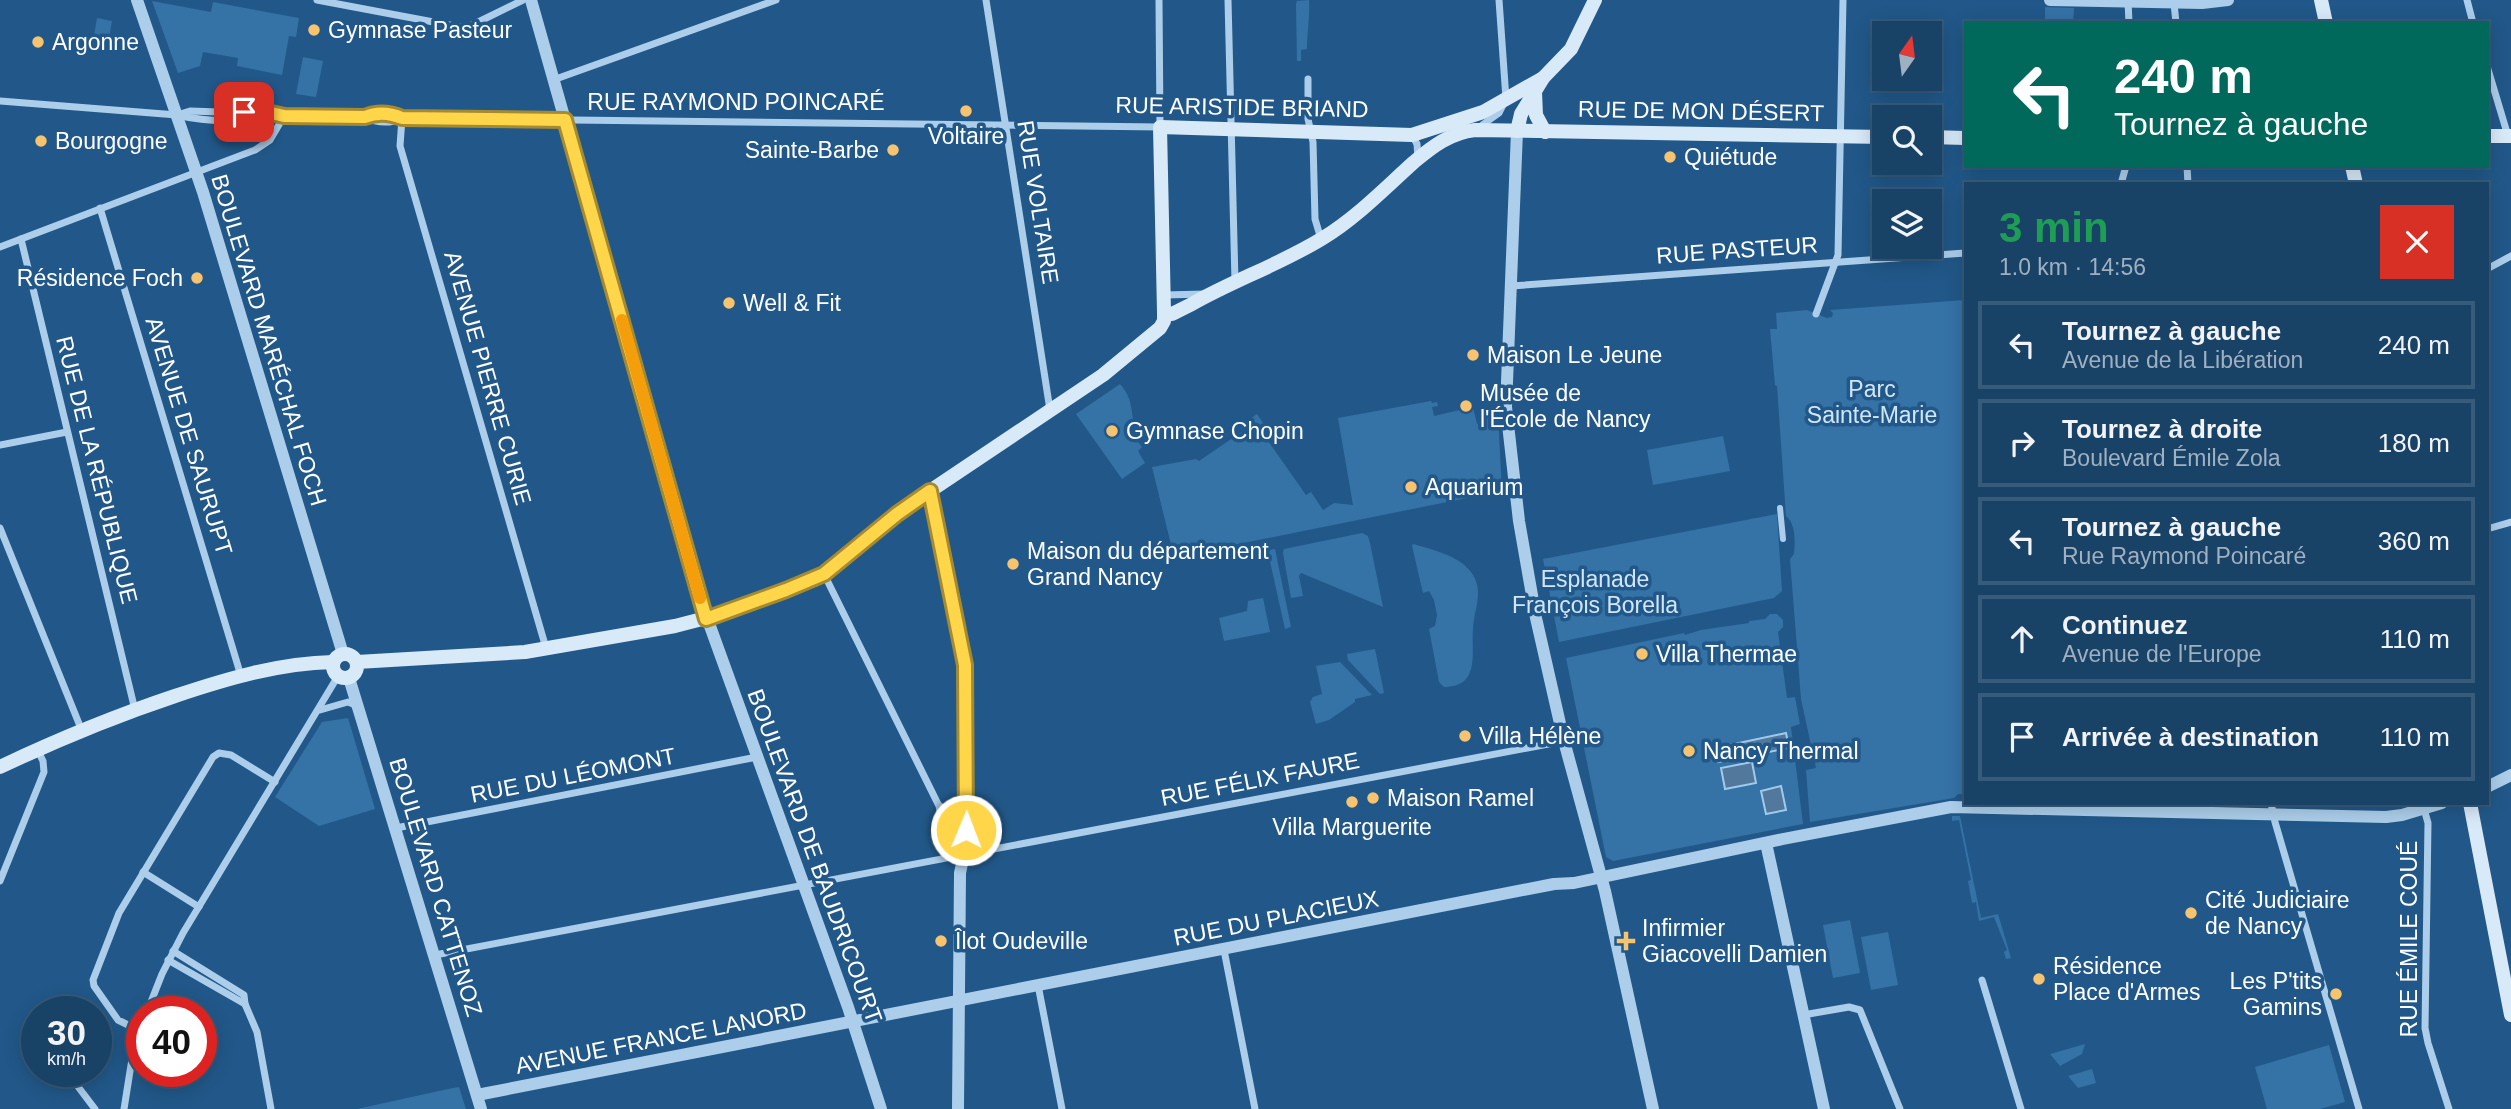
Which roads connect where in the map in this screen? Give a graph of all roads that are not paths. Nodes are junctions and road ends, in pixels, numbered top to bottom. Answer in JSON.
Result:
{"nodes":[{"id":1,"x":137,"y":0,"type":"edge"},
{"id":2,"x":317,"y":0,"type":"edge"},
{"id":3,"x":523,"y":0,"type":"edge"},
{"id":4,"x":531,"y":0,"type":"edge"},
{"id":5,"x":776,"y":0,"type":"edge"},
{"id":6,"x":986,"y":0,"type":"edge"},
{"id":7,"x":1159,"y":0,"type":"edge"},
{"id":8,"x":1228,"y":0,"type":"edge"},
{"id":9,"x":1499,"y":0,"type":"edge"},
{"id":10,"x":1595,"y":0,"type":"edge"},
{"id":11,"x":1843,"y":0,"type":"edge"},
{"id":12,"x":2050,"y":0,"type":"edge"},
{"id":13,"x":2228,"y":0,"type":"edge"},
{"id":14,"x":2321,"y":0,"type":"edge"},
{"id":15,"x":2466,"y":0,"type":"edge"},
{"id":16,"x":2128,"y":1,"type":"edge"},
{"id":17,"x":2202,"y":1,"type":"edge"},
{"id":18,"x":2174,"y":3,"type":"junction"},
{"id":19,"x":2129,"y":21,"type":"edge"},
{"id":20,"x":2176,"y":21,"type":"edge"},
{"id":21,"x":2326,"y":21,"type":"edge"},
{"id":22,"x":2473,"y":21,"type":"edge"},
{"id":23,"x":2489,"y":72,"type":"edge"},
{"id":24,"x":1543,"y":78,"type":"junction"},
{"id":25,"x":1308,"y":79,"type":"dead end"},
{"id":26,"x":553,"y":81,"type":"junction"},
{"id":27,"x":1535,"y":92,"type":"junction"},
{"id":28,"x":1506,"y":99,"type":"junction"},
{"id":29,"x":0,"y":101,"type":"edge"},
{"id":30,"x":177,"y":115,"type":"junction"},
{"id":31,"x":284,"y":116,"type":"junction"},
{"id":32,"x":402,"y":118,"type":"junction"},
{"id":33,"x":565,"y":120,"type":"junction"},
{"id":34,"x":1006,"y":126,"type":"junction"},
{"id":35,"x":1070,"y":126,"type":"joint"},
{"id":36,"x":1160,"y":127,"type":"junction"},
{"id":37,"x":1230,"y":130,"type":"junction"},
{"id":38,"x":1475,"y":130,"type":"junction"},
{"id":39,"x":1517,"y":131,"type":"junction"},
{"id":40,"x":1311,"y":132,"type":"junction"},
{"id":41,"x":1545,"y":132,"type":"junction"},
{"id":42,"x":1412,"y":135,"type":"junction"},
{"id":43,"x":1841,"y":136,"type":"junction"},
{"id":44,"x":2489,"y":136,"type":"edge"},
{"id":45,"x":2510,"y":136,"type":"edge"},
{"id":46,"x":1872,"y":137,"type":"edge"},
{"id":47,"x":1942,"y":137,"type":"edge"},
{"id":48,"x":1964,"y":138,"type":"edge"},
{"id":49,"x":1418,"y":159,"type":"junction"},
{"id":50,"x":196,"y":171,"type":"junction"},
{"id":51,"x":100,"y":208,"type":"junction"},
{"id":52,"x":21,"y":239,"type":"junction"},
{"id":53,"x":1321,"y":239,"type":"junction"},
{"id":54,"x":0,"y":247,"type":"edge"},
{"id":55,"x":1964,"y":253,"type":"edge"},
{"id":56,"x":2511,"y":256,"type":"edge"},
{"id":57,"x":1836,"y":263,"type":"junction"},
{"id":58,"x":2489,"y":268,"type":"edge"},
{"id":59,"x":1235,"y":283,"type":"junction"},
{"id":60,"x":1511,"y":286,"type":"junction"},
{"id":61,"x":1211,"y":294,"type":"junction"},
{"id":62,"x":1164,"y":295,"type":"junction"},
{"id":63,"x":1164,"y":313,"type":"junction"},
{"id":64,"x":1816,"y":314,"type":"dead end"},
{"id":65,"x":1050,"y":411,"type":"junction"},
{"id":66,"x":67,"y":432,"type":"junction"},
{"id":67,"x":0,"y":445,"type":"edge"},
{"id":68,"x":930,"y":491,"type":"junction"},
{"id":69,"x":1780,"y":508,"type":"dead end"},
{"id":70,"x":2511,"y":522,"type":"edge"},
{"id":71,"x":0,"y":528,"type":"edge"},
{"id":72,"x":2489,"y":529,"type":"edge"},
{"id":73,"x":1783,"y":539,"type":"dead end"},
{"id":74,"x":824,"y":574,"type":"junction"},
{"id":75,"x":706,"y":619,"type":"junction"},
{"id":76,"x":546,"y":649,"type":"junction"},
{"id":77,"x":341,"y":668,"type":"junction"},
{"id":78,"x":241,"y":676,"type":"junction"},
{"id":79,"x":358,"y":706,"type":"junction"},
{"id":80,"x":135,"y":710,"type":"junction"},
{"id":81,"x":319,"y":710,"type":"junction"},
{"id":82,"x":82,"y":730,"type":"junction"},
{"id":83,"x":1564,"y":741,"type":"junction"},
{"id":84,"x":37,"y":750,"type":"junction"},
{"id":85,"x":757,"y":757,"type":"junction"},
{"id":86,"x":0,"y":767,"type":"edge"},
{"id":87,"x":2511,"y":775,"type":"edge"},
{"id":88,"x":275,"y":782,"type":"junction"},
{"id":89,"x":2489,"y":786,"type":"edge"},
{"id":90,"x":2436,"y":805,"type":"edge"},
{"id":91,"x":2470,"y":805,"type":"edge"},
{"id":92,"x":939,"y":806,"type":"junction"},
{"id":93,"x":2196,"y":808,"type":"edge"},
{"id":94,"x":2272,"y":808,"type":"edge"},
{"id":95,"x":2424,"y":809,"type":"junction"},
{"id":96,"x":966,"y":816,"type":"junction"},
{"id":97,"x":396,"y":828,"type":"junction"},
{"id":98,"x":1766,"y":843,"type":"junction"},
{"id":99,"x":964,"y":855,"type":"junction"},
{"id":100,"x":143,"y":872,"type":"junction"},
{"id":101,"x":1601,"y":877,"type":"junction"},
{"id":102,"x":0,"y":881,"type":"edge"},
{"id":103,"x":804,"y":885,"type":"junction"},
{"id":104,"x":200,"y":907,"type":"junction"},
{"id":105,"x":1224,"y":950,"type":"junction"},
{"id":106,"x":173,"y":951,"type":"junction"},
{"id":107,"x":435,"y":955,"type":"junction"},
{"id":108,"x":168,"y":961,"type":"junction"},
{"id":109,"x":1982,"y":980,"type":"dead end"},
{"id":110,"x":1038,"y":985,"type":"junction"},
{"id":111,"x":154,"y":996,"type":"edge"},
{"id":112,"x":960,"y":1001,"type":"junction"},
{"id":113,"x":245,"y":1004,"type":"junction"},
{"id":114,"x":1803,"y":1015,"type":"junction"},
{"id":115,"x":2511,"y":1015,"type":"edge"},
{"id":116,"x":853,"y":1021,"type":"junction"},
{"id":117,"x":126,"y":1023,"type":"edge"},
{"id":118,"x":78,"y":1087,"type":"edge"},
{"id":119,"x":129,"y":1087,"type":"edge"},
{"id":120,"x":477,"y":1095,"type":"junction"},
{"id":121,"x":2356,"y":1108,"type":"edge"},
{"id":122,"x":95,"y":1109,"type":"edge"},
{"id":123,"x":124,"y":1109,"type":"edge"},
{"id":124,"x":271,"y":1109,"type":"edge"},
{"id":125,"x":481,"y":1109,"type":"edge"},
{"id":126,"x":881,"y":1109,"type":"edge"},
{"id":127,"x":958,"y":1109,"type":"edge"},
{"id":128,"x":1062,"y":1109,"type":"edge"},
{"id":129,"x":1255,"y":1109,"type":"edge"},
{"id":130,"x":1653,"y":1109,"type":"edge"},
{"id":131,"x":1825,"y":1109,"type":"edge"},
{"id":132,"x":1900,"y":1109,"type":"edge"},
{"id":133,"x":2021,"y":1109,"type":"edge"},
{"id":134,"x":2449,"y":1109,"type":"edge"}],
"edges":[{"from":1,"to":30,"type":"street","name":"BOULEVARD MARÉCHAL FOCH"},
{"from":2,"to":3,"type":"street"},
{"from":4,"to":26,"type":"street","name":"BOULEVARD DE BAUDRICOURT"},
{"from":5,"to":26,"type":"street"},
{"from":6,"to":34,"type":"street","name":"RUE VOLTAIRE"},
{"from":7,"to":36,"type":"street"},
{"from":8,"to":37,"type":"street"},
{"from":9,"to":28,"type":"street"},
{"from":10,"to":24,"type":"main road"},
{"from":11,"to":43,"type":"street"},
{"from":12,"to":16,"type":"street"},
{"from":13,"to":17,"type":"street"},
{"from":14,"to":21,"type":"main road"},
{"from":15,"to":22,"type":"street"},
{"from":16,"to":18,"type":"street"},
{"from":16,"to":19,"type":"street"},
{"from":17,"to":18,"type":"street"},
{"from":18,"to":20,"type":"street"},
{"from":23,"to":45,"type":"street"},
{"from":24,"to":27,"type":"main road"},
{"from":24,"to":28,"type":"main road","name":"RUE ARISTIDE BRIAND"},
{"from":25,"to":40,"type":"street"},
{"from":26,"to":33,"type":"street","name":"BOULEVARD DE BAUDRICOURT"},
{"from":27,"to":39,"type":"main road"},
{"from":27,"to":41,"type":"main road"},
{"from":28,"to":38,"type":"street"},
{"from":28,"to":42,"type":"main road","name":"RUE ARISTIDE BRIAND"},
{"from":29,"to":30,"type":"street","name":"RUE RAYMOND POINCARÉ"},
{"from":30,"to":31,"type":"street","name":"RUE RAYMOND POINCARÉ"},
{"from":30,"to":50,"type":"street","name":"BOULEVARD MARÉCHAL FOCH"},
{"from":31,"to":32,"type":"street","name":"RUE RAYMOND POINCARÉ"},
{"from":31,"to":50,"type":"street"},
{"from":32,"to":33,"type":"street","name":"RUE RAYMOND POINCARÉ"},
{"from":32,"to":76,"type":"street","name":"AVENUE PIERRE CURIE"},
{"from":33,"to":34,"type":"street","name":"RUE RAYMOND POINCARÉ"},
{"from":33,"to":75,"type":"street","name":"BOULEVARD DE BAUDRICOURT"},
{"from":34,"to":35,"type":"street","name":"RUE RAYMOND POINCARÉ"},
{"from":34,"to":65,"type":"street","name":"RUE VOLTAIRE"},
{"from":35,"to":36,"type":"street","name":"RUE ARISTIDE BRIAND"},
{"from":36,"to":37,"type":"main road","name":"RUE ARISTIDE BRIAND"},
{"from":36,"to":62,"type":"main road"},
{"from":37,"to":40,"type":"main road","name":"RUE ARISTIDE BRIAND"},
{"from":37,"to":59,"type":"street"},
{"from":38,"to":39,"type":"main road","name":"RUE DE MON DÉSERT"},
{"from":38,"to":49,"type":"main road","name":"RUE DE MON DÉSERT"},
{"from":39,"to":41,"type":"main road","name":"RUE DE MON DÉSERT"},
{"from":39,"to":60,"type":"street"},
{"from":40,"to":42,"type":"main road","name":"RUE ARISTIDE BRIAND"},
{"from":40,"to":53,"type":"street"},
{"from":41,"to":43,"type":"main road","name":"RUE DE MON DÉSERT"},
{"from":42,"to":49,"type":"street"},
{"from":43,"to":46,"type":"main road","name":"RUE DE MON DÉSERT"},
{"from":43,"to":57,"type":"street"},
{"from":44,"to":45,"type":"main road"},
{"from":47,"to":48,"type":"main road"},
{"from":49,"to":53,"type":"main road"},
{"from":50,"to":51,"type":"street"},
{"from":50,"to":77,"type":"street","name":"BOULEVARD MARÉCHAL FOCH"},
{"from":51,"to":52,"type":"street"},
{"from":51,"to":78,"type":"street","name":"AVENUE DE SAURUPT"},
{"from":52,"to":54,"type":"street"},
{"from":52,"to":66,"type":"street","name":"RUE DE LA RÉPUBLIQUE"},
{"from":53,"to":59,"type":"main road"},
{"from":55,"to":57,"type":"street","name":"RUE PASTEUR"},
{"from":56,"to":58,"type":"street"},
{"from":57,"to":60,"type":"street","name":"RUE PASTEUR"},
{"from":57,"to":64,"type":"street"},
{"from":59,"to":61,"type":"main road"},
{"from":60,"to":83,"type":"street"},
{"from":61,"to":62,"type":"street"},
{"from":61,"to":63,"type":"main road"},
{"from":62,"to":63,"type":"main road"},
{"from":63,"to":65,"type":"main road"},
{"from":65,"to":68,"type":"main road"},
{"from":66,"to":67,"type":"street"},
{"from":66,"to":80,"type":"street","name":"RUE DE LA RÉPUBLIQUE"},
{"from":68,"to":74,"type":"main road"},
{"from":68,"to":96,"type":"street"},
{"from":69,"to":73,"type":"street"},
{"from":70,"to":72,"type":"street"},
{"from":71,"to":82,"type":"street"},
{"from":74,"to":75,"type":"main road"},
{"from":74,"to":92,"type":"street"},
{"from":75,"to":76,"type":"main road"},
{"from":75,"to":85,"type":"street","name":"BOULEVARD DE BAUDRICOURT"},
{"from":76,"to":77,"type":"main road"},
{"from":77,"to":78,"type":"main road"},
{"from":77,"to":79,"type":"street","name":"BOULEVARD CATTENOZ"},
{"from":77,"to":81,"type":"street"},
{"from":78,"to":80,"type":"main road"},
{"from":79,"to":81,"type":"street"},
{"from":79,"to":97,"type":"street","name":"BOULEVARD CATTENOZ"},
{"from":80,"to":82,"type":"main road"},
{"from":81,"to":88,"type":"street"},
{"from":82,"to":84,"type":"main road"},
{"from":83,"to":99,"type":"street","name":"RUE FÉLIX FAURE"},
{"from":83,"to":101,"type":"street"},
{"from":84,"to":86,"type":"main road"},
{"from":84,"to":102,"type":"street"},
{"from":85,"to":97,"type":"street","name":"RUE DU LÉOMONT"},
{"from":85,"to":103,"type":"street","name":"BOULEVARD DE BAUDRICOURT"},
{"from":87,"to":89,"type":"street"},
{"from":88,"to":100,"type":"street"},
{"from":88,"to":104,"type":"street"},
{"from":90,"to":95,"type":"street","name":"RUE DU PLACIEUX"},
{"from":91,"to":115,"type":"main road"},
{"from":92,"to":96,"type":"street"},
{"from":92,"to":99,"type":"street"},
{"from":93,"to":94,"type":"street","name":"RUE DU PLACIEUX"},
{"from":93,"to":98,"type":"street","name":"RUE DU PLACIEUX"},
{"from":94,"to":95,"type":"street","name":"RUE DU PLACIEUX"},
{"from":94,"to":121,"type":"street"},
{"from":95,"to":134,"type":"street","name":"RUE ÉMILE COUÉ"},
{"from":96,"to":99,"type":"street"},
{"from":97,"to":107,"type":"street","name":"BOULEVARD CATTENOZ"},
{"from":98,"to":101,"type":"street","name":"RUE DU PLACIEUX"},
{"from":98,"to":114,"type":"street"},
{"from":99,"to":103,"type":"street","name":"RUE FÉLIX FAURE"},
{"from":99,"to":112,"type":"street"},
{"from":100,"to":104,"type":"street"},
{"from":100,"to":117,"type":"street"},
{"from":101,"to":105,"type":"street","name":"RUE DU PLACIEUX"},
{"from":101,"to":130,"type":"street"},
{"from":103,"to":107,"type":"street","name":"RUE FÉLIX FAURE"},
{"from":103,"to":116,"type":"street","name":"BOULEVARD DE BAUDRICOURT"},
{"from":104,"to":106,"type":"street"},
{"from":105,"to":110,"type":"street","name":"RUE DU PLACIEUX"},
{"from":105,"to":129,"type":"street"},
{"from":106,"to":108,"type":"street"},
{"from":106,"to":113,"type":"street"},
{"from":107,"to":120,"type":"street","name":"BOULEVARD CATTENOZ"},
{"from":108,"to":111,"type":"street"},
{"from":108,"to":113,"type":"street"},
{"from":109,"to":133,"type":"street"},
{"from":110,"to":112,"type":"street","name":"RUE DU PLACIEUX"},
{"from":110,"to":128,"type":"street"},
{"from":112,"to":116,"type":"street","name":"AVENUE FRANCE LANORD"},
{"from":112,"to":127,"type":"street"},
{"from":113,"to":124,"type":"street"},
{"from":114,"to":131,"type":"street"},
{"from":114,"to":132,"type":"street"},
{"from":116,"to":120,"type":"street","name":"AVENUE FRANCE LANORD"},
{"from":116,"to":126,"type":"street","name":"BOULEVARD DE BAUDRICOURT"},
{"from":118,"to":122,"type":"street"},
{"from":119,"to":123,"type":"street"},
{"from":120,"to":125,"type":"street","name":"BOULEVARD CATTENOZ"}]}
